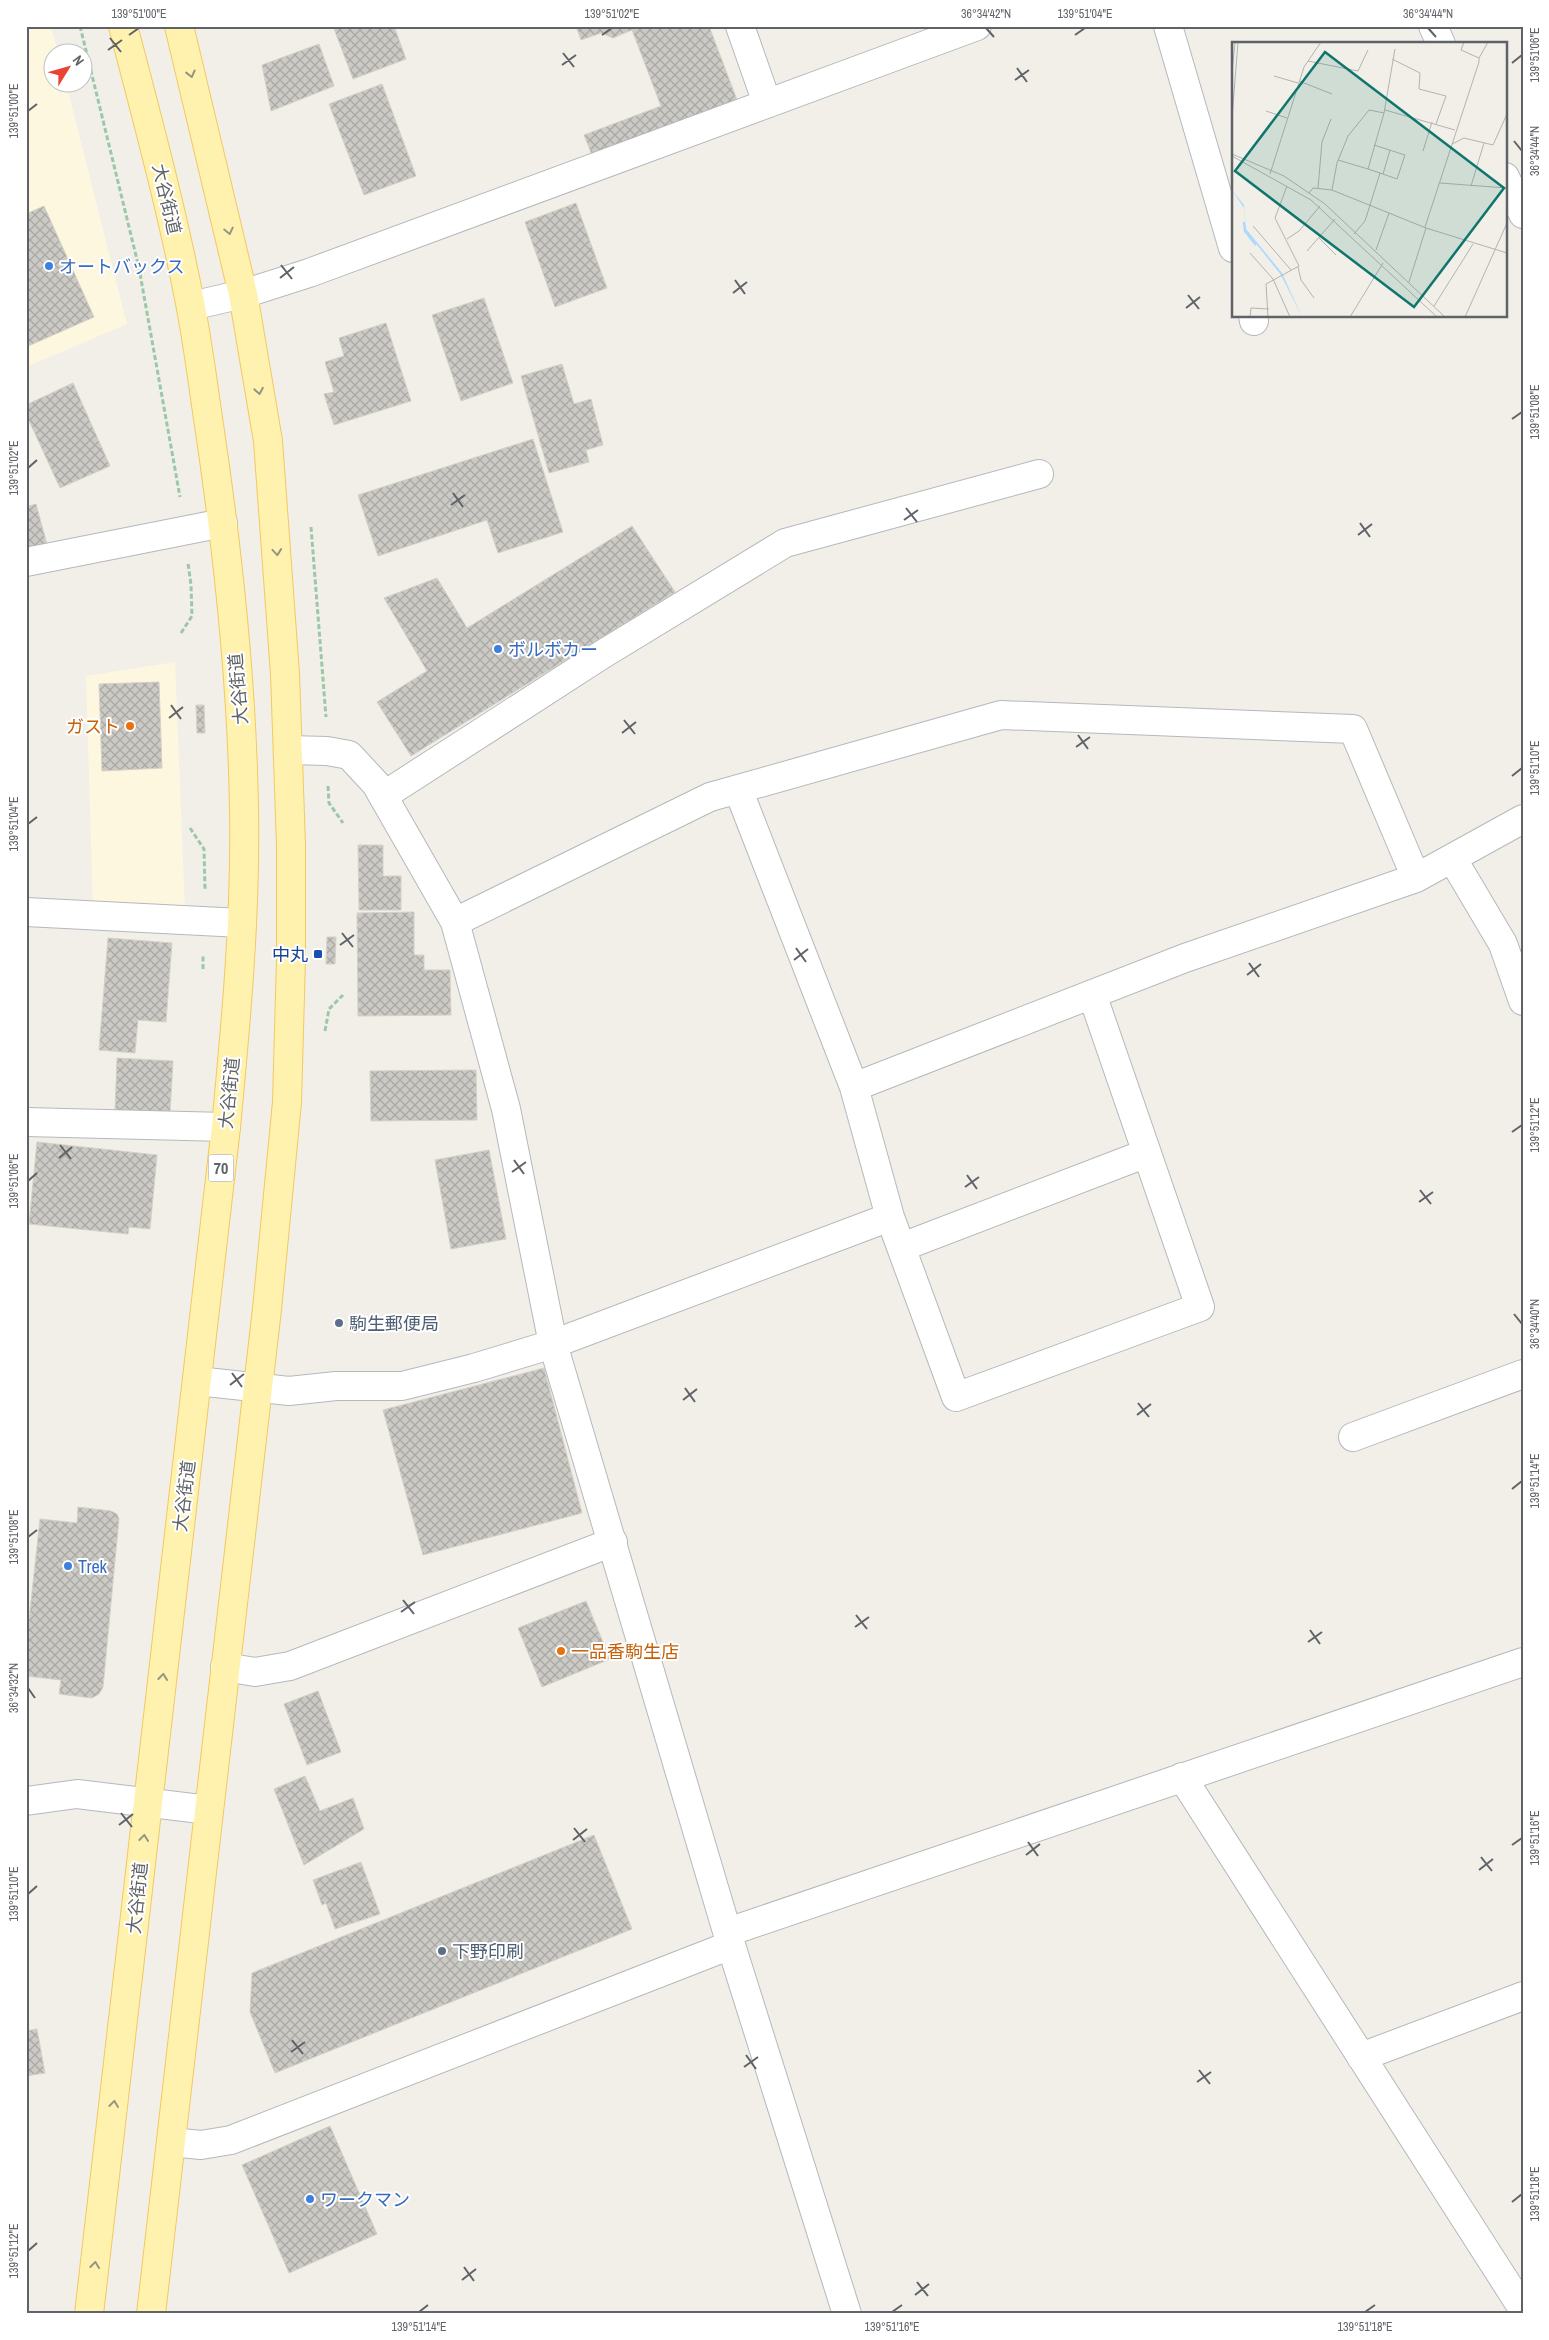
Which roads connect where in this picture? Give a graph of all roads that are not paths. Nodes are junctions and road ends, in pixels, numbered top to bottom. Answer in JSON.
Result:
{"nodes":[{"id":1,"x":123,"y":26,"type":"edge"},
{"id":2,"x":179,"y":26,"type":"edge"},
{"id":3,"x":740,"y":26,"type":"edge"},
{"id":4,"x":977,"y":26,"type":"edge"},
{"id":5,"x":1168,"y":26,"type":"edge"},
{"id":6,"x":1432,"y":26,"type":"edge"},
{"id":7,"x":1440,"y":42,"type":"edge"},
{"id":8,"x":767,"y":103,"type":"junction"},
{"id":9,"x":1506,"y":179,"type":"edge"},
{"id":10,"x":1523,"y":214,"type":"edge"},
{"id":11,"x":1232,"y":245,"type":"edge"},
{"id":12,"x":243,"y":294,"type":"junction"},
{"id":13,"x":191,"y":306,"type":"junction"},
{"id":14,"x":1039,"y":474,"type":"dead end"},
{"id":15,"x":223,"y":523,"type":"junction"},
{"id":16,"x":26,"y":562,"type":"edge"},
{"id":17,"x":288,"y":750,"type":"junction"},
{"id":18,"x":738,"y":789,"type":"junction"},
{"id":19,"x":383,"y":796,"type":"junction"},
{"id":20,"x":1523,"y":819,"type":"edge"},
{"id":21,"x":1452,"y":858,"type":"junction"},
{"id":22,"x":1416,"y":878,"type":"junction"},
{"id":23,"x":26,"y":912,"type":"edge"},
{"id":24,"x":455,"y":922,"type":"junction"},
{"id":25,"x":241,"y":923,"type":"junction"},
{"id":26,"x":1092,"y":994,"type":"junction"},
{"id":27,"x":1523,"y":1001,"type":"edge"},
{"id":28,"x":854,"y":1087,"type":"junction"},
{"id":29,"x":26,"y":1122,"type":"edge"},
{"id":30,"x":226,"y":1127,"type":"junction"},
{"id":31,"x":1147,"y":1153,"type":"junction"},
{"id":32,"x":890,"y":1217,"type":"junction"},
{"id":33,"x":902,"y":1247,"type":"junction"},
{"id":34,"x":553,"y":1344,"type":"junction"},
{"id":35,"x":1523,"y":1374,"type":"edge"},
{"id":36,"x":197,"y":1381,"type":"junction"},
{"id":37,"x":257,"y":1388,"type":"junction"},
{"id":38,"x":1353,"y":1437,"type":"dead end"},
{"id":39,"x":613,"y":1542,"type":"junction"},
{"id":40,"x":1523,"y":1662,"type":"edge"},
{"id":41,"x":225,"y":1668,"type":"junction"},
{"id":42,"x":1182,"y":1777,"type":"junction"},
{"id":43,"x":26,"y":1800,"type":"edge"},
{"id":44,"x":148,"y":1803,"type":"junction"},
{"id":45,"x":209,"y":1810,"type":"junction"},
{"id":46,"x":730,"y":1939,"type":"junction"},
{"id":47,"x":1523,"y":1996,"type":"edge"},
{"id":48,"x":1361,"y":2057,"type":"junction"},
{"id":49,"x":171,"y":2142,"type":"junction"},
{"id":50,"x":1523,"y":2309,"type":"edge"},
{"id":51,"x":89,"y":2314,"type":"edge"},
{"id":52,"x":150,"y":2314,"type":"edge"},
{"id":53,"x":847,"y":2314,"type":"edge"}],
"edges":[{"from":1,"to":13,"type":"main road","name":"大谷街道","number":"70"},
{"from":2,"to":12,"type":"main road","one_way":true},
{"from":3,"to":8,"type":"street"},
{"from":4,"to":8,"type":"street"},
{"from":5,"to":11,"type":"street"},
{"from":6,"to":7,"type":"street"},
{"from":8,"to":12,"type":"street"},
{"from":9,"to":10,"type":"street"},
{"from":12,"to":13,"type":"street"},
{"from":12,"to":17,"type":"main road","one_way":true},
{"from":13,"to":15,"type":"main road","name":"大谷街道","number":"70"},
{"from":14,"to":19,"type":"street"},
{"from":15,"to":16,"type":"street"},
{"from":15,"to":25,"type":"main road","name":"大谷街道","number":"70"},
{"from":17,"to":19,"type":"street"},
{"from":17,"to":37,"type":"main road"},
{"from":18,"to":22,"type":"street"},
{"from":18,"to":24,"type":"street"},
{"from":18,"to":28,"type":"street"},
{"from":19,"to":24,"type":"street"},
{"from":20,"to":21,"type":"street"},
{"from":21,"to":22,"type":"street"},
{"from":21,"to":27,"type":"street"},
{"from":22,"to":26,"type":"street"},
{"from":23,"to":25,"type":"street"},
{"from":24,"to":34,"type":"street"},
{"from":25,"to":30,"type":"main road","name":"大谷街道","number":"70"},
{"from":26,"to":28,"type":"street"},
{"from":26,"to":31,"type":"street"},
{"from":28,"to":32,"type":"street"},
{"from":29,"to":30,"type":"street"},
{"from":30,"to":36,"type":"main road","name":"大谷街道","number":"70"},
{"from":31,"to":33,"type":"street"},
{"from":31,"to":33,"type":"street"},
{"from":32,"to":33,"type":"street"},
{"from":32,"to":34,"type":"street"},
{"from":34,"to":37,"type":"street"},
{"from":34,"to":39,"type":"street"},
{"from":35,"to":38,"type":"street"},
{"from":36,"to":37,"type":"street"},
{"from":44,"to":36,"type":"main road","name":"大谷街道","number":"70","one_way":true},
{"from":37,"to":41,"type":"main road"},
{"from":39,"to":41,"type":"street"},
{"from":39,"to":46,"type":"street"},
{"from":40,"to":42,"type":"street"},
{"from":41,"to":45,"type":"main road"},
{"from":42,"to":46,"type":"street"},
{"from":42,"to":48,"type":"street"},
{"from":43,"to":44,"type":"street"},
{"from":44,"to":45,"type":"street"},
{"from":51,"to":44,"type":"main road","name":"大谷街道","number":"70","one_way":true},
{"from":45,"to":49,"type":"main road"},
{"from":46,"to":49,"type":"street"},
{"from":46,"to":53,"type":"street"},
{"from":47,"to":48,"type":"street"},
{"from":48,"to":50,"type":"street"},
{"from":49,"to":52,"type":"main road"}]}
